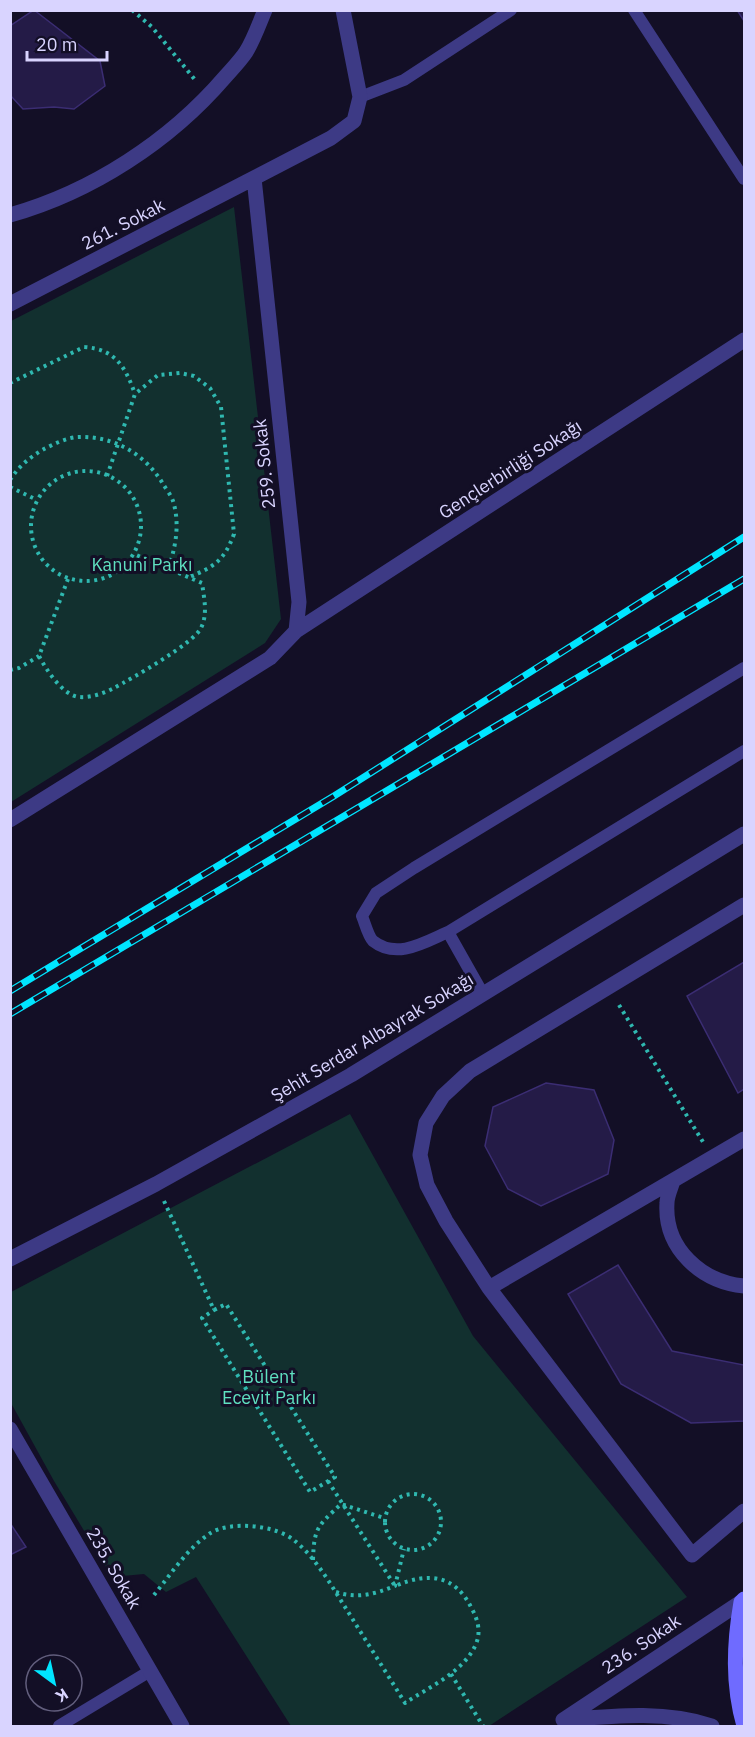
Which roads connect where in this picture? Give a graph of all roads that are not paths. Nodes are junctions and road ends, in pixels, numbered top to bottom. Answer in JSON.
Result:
{"nodes":[{"id":1,"x":265,"y":10,"type":"edge"},
{"id":2,"x":343,"y":10,"type":"edge"},
{"id":3,"x":511,"y":10,"type":"edge"},
{"id":4,"x":634,"y":10,"type":"edge"},
{"id":5,"x":360,"y":97,"type":"junction"},
{"id":6,"x":254,"y":178,"type":"junction"},
{"id":7,"x":744,"y":179,"type":"edge"},
{"id":8,"x":10,"y":215,"type":"edge"},
{"id":9,"x":10,"y":304,"type":"edge"},
{"id":10,"x":744,"y":340,"type":"edge"},
{"id":11,"x":296,"y":631,"type":"junction"},
{"id":12,"x":744,"y":668,"type":"edge"},
{"id":13,"x":744,"y":751,"type":"edge"},
{"id":14,"x":10,"y":820,"type":"edge"},
{"id":15,"x":744,"y":834,"type":"edge"},
{"id":16,"x":744,"y":905,"type":"edge"},
{"id":17,"x":448,"y":932,"type":"junction"},
{"id":18,"x":483,"y":994,"type":"junction"},
{"id":19,"x":744,"y":1139,"type":"edge"},
{"id":20,"x":673,"y":1181,"type":"junction"},
{"id":21,"x":10,"y":1259,"type":"edge"},
{"id":22,"x":744,"y":1287,"type":"edge"},
{"id":23,"x":489,"y":1288,"type":"junction"},
{"id":24,"x":10,"y":1429,"type":"edge"},
{"id":25,"x":744,"y":1511,"type":"edge"},
{"id":26,"x":743,"y":1600,"type":"edge"},
{"id":27,"x":150,"y":1671,"type":"junction"},
{"id":28,"x":558,"y":1723,"type":"edge"},
{"id":29,"x":59,"y":1726,"type":"edge"},
{"id":30,"x":182,"y":1726,"type":"edge"},
{"id":31,"x":712,"y":1726,"type":"edge"},
{"id":32,"x":744,"y":1726,"type":"edge"}],
"edges":[{"from":1,"to":8,"type":"street"},
{"from":2,"to":5,"type":"street"},
{"from":3,"to":5,"type":"lane"},
{"from":4,"to":7,"type":"lane"},
{"from":5,"to":6,"type":"street"},
{"from":6,"to":9,"type":"street","name":"261. Sokak"},
{"from":6,"to":11,"type":"street","name":"259. Sokak"},
{"from":10,"to":11,"type":"street","name":"Gençlerbirliği Sokağı"},
{"from":11,"to":14,"type":"street"},
{"from":12,"to":17,"type":"lane"},
{"from":13,"to":17,"type":"lane"},
{"from":15,"to":18,"type":"street","name":"Şehit Serdar Albayrak Sokağı"},
{"from":16,"to":23,"type":"street"},
{"from":17,"to":18,"type":"lane"},
{"from":18,"to":21,"type":"street","name":"Şehit Serdar Albayrak Sokağı"},
{"from":19,"to":20,"type":"street"},
{"from":20,"to":22,"type":"street"},
{"from":20,"to":23,"type":"street"},
{"from":23,"to":25,"type":"street"},
{"from":24,"to":27,"type":"street","name":"235. Sokak"},
{"from":26,"to":28,"type":"street","name":"236. Sokak"},
{"from":26,"to":32,"type":"main road"},
{"from":27,"to":29,"type":"lane"},
{"from":27,"to":30,"type":"street","name":"235. Sokak"},
{"from":28,"to":31,"type":"street","name":"236. Sokak"}]}
